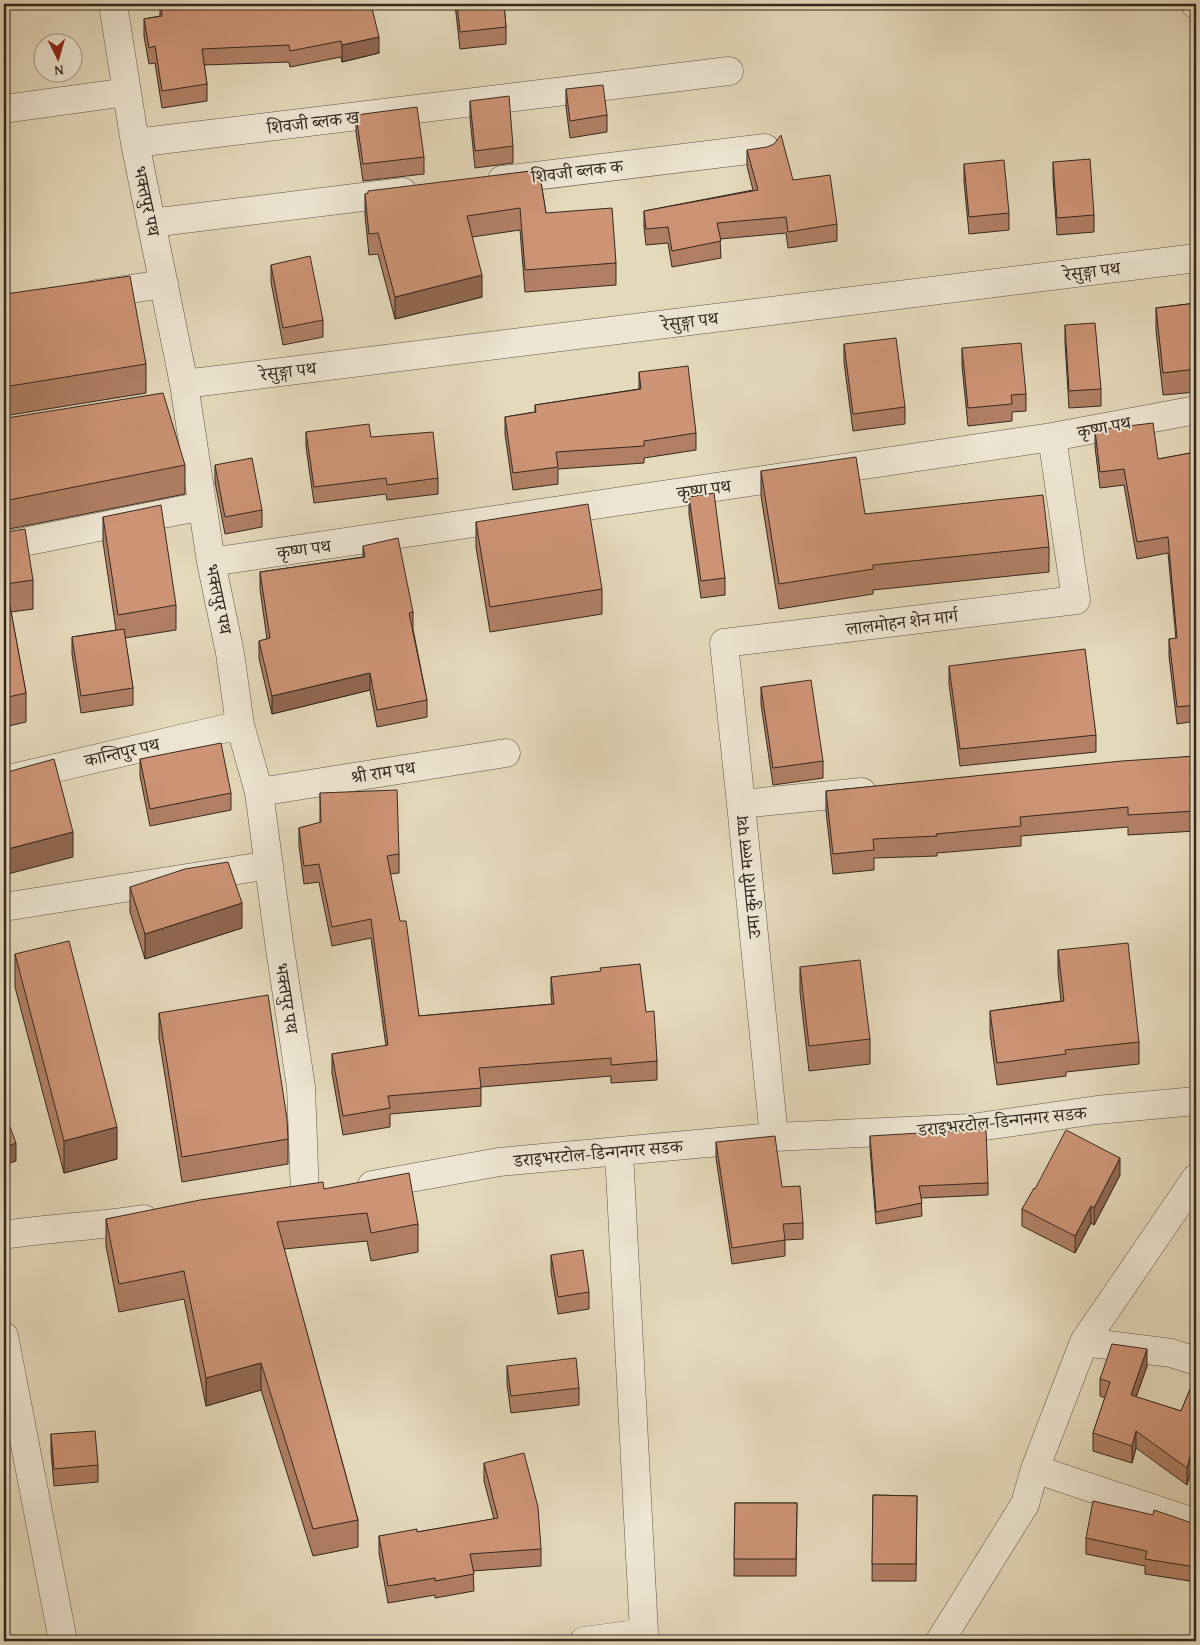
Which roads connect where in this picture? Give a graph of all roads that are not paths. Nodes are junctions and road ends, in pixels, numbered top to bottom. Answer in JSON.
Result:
{"nodes":[{"id":1,"x":113,"y":4,"type":"edge"},
{"id":2,"x":729,"y":71,"type":"dead end"},
{"id":3,"x":127,"y":92,"type":"junction"},
{"id":4,"x":4,"y":109,"type":"edge"},
{"id":5,"x":135,"y":143,"type":"junction"},
{"id":6,"x":766,"y":148,"type":"edge"},
{"id":7,"x":479,"y":183,"type":"edge"},
{"id":8,"x":430,"y":189,"type":"edge"},
{"id":9,"x":151,"y":223,"type":"junction"},
{"id":10,"x":1196,"y":258,"type":"edge"},
{"id":11,"x":164,"y":284,"type":"junction"},
{"id":12,"x":70,"y":298,"type":"edge"},
{"id":13,"x":185,"y":393,"type":"junction"},
{"id":14,"x":159,"y":407,"type":"edge"},
{"id":15,"x":1196,"y":410,"type":"edge"},
{"id":16,"x":1052,"y":437,"type":"junction"},
{"id":17,"x":202,"y":506,"type":"junction"},
{"id":18,"x":4,"y":546,"type":"edge"},
{"id":19,"x":211,"y":562,"type":"junction"},
{"id":20,"x":240,"y":725,"type":"junction"},
{"id":21,"x":506,"y":753,"type":"dead end"},
{"id":22,"x":4,"y":780,"type":"edge"},
{"id":23,"x":890,"y":789,"type":"edge"},
{"id":24,"x":259,"y":792,"type":"junction"},
{"id":25,"x":741,"y":804,"type":"junction"},
{"id":26,"x":269,"y":865,"type":"junction"},
{"id":27,"x":4,"y":907,"type":"edge"},
{"id":28,"x":1196,"y":1101,"type":"edge"},
{"id":29,"x":774,"y":1137,"type":"junction"},
{"id":30,"x":619,"y":1152,"type":"junction"},
{"id":31,"x":1196,"y":1178,"type":"edge"},
{"id":32,"x":305,"y":1196,"type":"junction"},
{"id":33,"x":276,"y":1200,"type":"edge"},
{"id":34,"x":172,"y":1215,"type":"edge"},
{"id":35,"x":4,"y":1235,"type":"edge"},
{"id":36,"x":4,"y":1336,"type":"edge"},
{"id":37,"x":1084,"y":1342,"type":"junction"},
{"id":38,"x":1196,"y":1361,"type":"edge"},
{"id":39,"x":1035,"y":1469,"type":"junction"},
{"id":40,"x":1196,"y":1522,"type":"edge"},
{"id":41,"x":950,"y":1639,"type":"edge"},
{"id":42,"x":63,"y":1641,"type":"edge"},
{"id":43,"x":584,"y":1641,"type":"edge"}],
"edges":[{"from":1,"to":3,"type":"street","name":"भक्तपुर पथ"},
{"from":2,"to":5,"type":"street","name":"शिवजी ब्लक ख"},
{"from":3,"to":4,"type":"street"},
{"from":3,"to":5,"type":"street","name":"भक्तपुर पथ"},
{"from":5,"to":9,"type":"street","name":"भक्तपुर पथ"},
{"from":6,"to":7,"type":"street","name":"शिवजी ब्लक क"},
{"from":8,"to":9,"type":"street"},
{"from":9,"to":11,"type":"street","name":"भक्तपुर पथ"},
{"from":10,"to":13,"type":"street","name":"रेसुङ्गा पथ"},
{"from":11,"to":12,"type":"street"},
{"from":11,"to":13,"type":"street","name":"भक्तपुर पथ"},
{"from":13,"to":14,"type":"street","name":"रेसुङ्गा पथ"},
{"from":13,"to":17,"type":"street","name":"भक्तपुर पथ"},
{"from":15,"to":16,"type":"street","name":"कृष्ण पथ"},
{"from":16,"to":19,"type":"street","name":"कृष्ण पथ"},
{"from":16,"to":25,"type":"street","name":"लालमोहन शेन मार्ग"},
{"from":17,"to":18,"type":"street"},
{"from":17,"to":19,"type":"street","name":"भक्तपुर पथ"},
{"from":19,"to":20,"type":"street","name":"भक्तपुर पथ"},
{"from":20,"to":22,"type":"street","name":"कान्तिपुर पथ"},
{"from":20,"to":24,"type":"street","name":"भक्तपुर पथ"},
{"from":21,"to":24,"type":"street","name":"श्री राम पथ"},
{"from":23,"to":25,"type":"street","name":"उमा कुमारी मल्ल पथ"},
{"from":24,"to":26,"type":"street","name":"भक्तपुर पथ"},
{"from":25,"to":29,"type":"street","name":"उमा कुमारी मल्ल पथ"},
{"from":26,"to":27,"type":"street"},
{"from":26,"to":32,"type":"street","name":"भक्तपुर पथ"},
{"from":28,"to":29,"type":"street","name":"डराइभरटोल-डिन्गनगर सडक"},
{"from":29,"to":30,"type":"street","name":"डराइभरटोल-डिन्गनगर सडक"},
{"from":30,"to":32,"type":"street","name":"डराइभरटोल-डिन्गनगर सडक"},
{"from":30,"to":43,"type":"street"},
{"from":31,"to":37,"type":"street"},
{"from":32,"to":33,"type":"street","name":"डराइभरटोल-डिन्गनगर सडक"},
{"from":34,"to":35,"type":"street"},
{"from":36,"to":42,"type":"street"},
{"from":37,"to":38,"type":"street"},
{"from":37,"to":39,"type":"street"},
{"from":39,"to":40,"type":"street"},
{"from":39,"to":41,"type":"street"}]}
